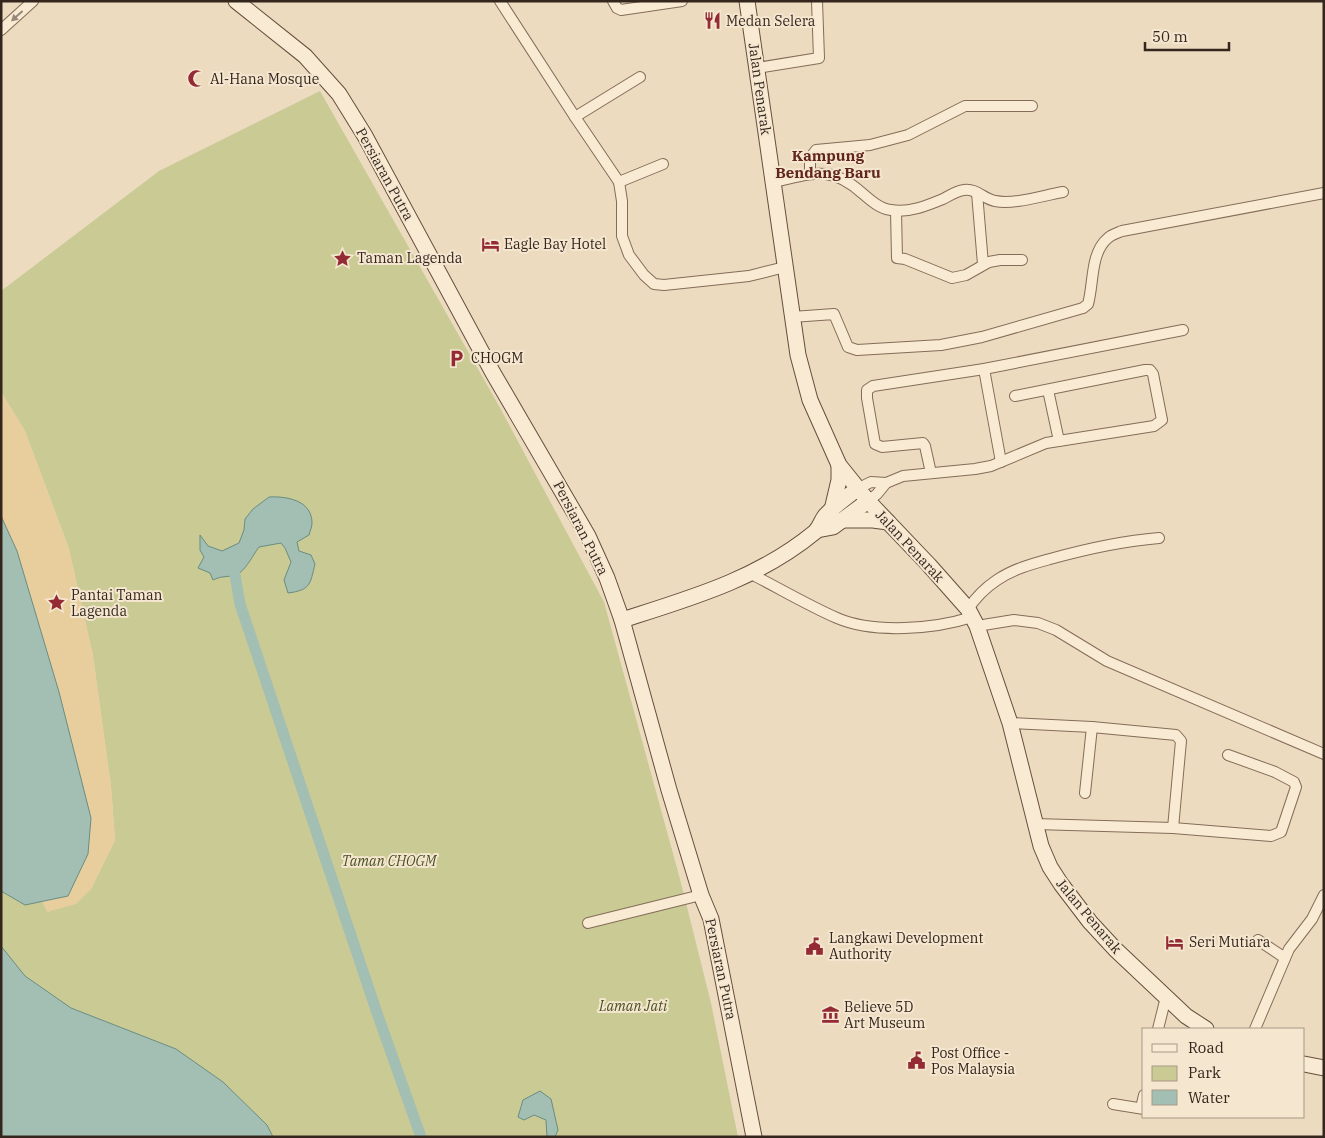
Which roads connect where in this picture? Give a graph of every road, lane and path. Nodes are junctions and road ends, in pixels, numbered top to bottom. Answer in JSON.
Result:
{"nodes":[{"id":1,"x":33,"y":1,"type":"edge"},
{"id":2,"x":236,"y":1,"type":"edge"},
{"id":3,"x":500,"y":1,"type":"edge"},
{"id":4,"x":612,"y":1,"type":"edge"},
{"id":5,"x":682,"y":1,"type":"edge"},
{"id":6,"x":747,"y":1,"type":"edge"},
{"id":7,"x":817,"y":1,"type":"edge"},
{"id":8,"x":1,"y":30,"type":"edge"},
{"id":9,"x":757,"y":68,"type":"junction"},
{"id":10,"x":640,"y":76,"type":"dead end"},
{"id":11,"x":1032,"y":106,"type":"dead end"},
{"id":12,"x":575,"y":117,"type":"junction"},
{"id":13,"x":663,"y":164,"type":"dead end"},
{"id":14,"x":810,"y":174,"type":"junction"},
{"id":15,"x":620,"y":182,"type":"junction"},
{"id":16,"x":774,"y":182,"type":"junction"},
{"id":17,"x":1063,"y":192,"type":"dead end"},
{"id":18,"x":977,"y":193,"type":"junction"},
{"id":19,"x":1324,"y":193,"type":"edge"},
{"id":20,"x":896,"y":211,"type":"junction"},
{"id":21,"x":1022,"y":260,"type":"dead end"},
{"id":22,"x":983,"y":264,"type":"junction"},
{"id":23,"x":785,"y":266,"type":"junction"},
{"id":24,"x":792,"y":317,"type":"junction"},
{"id":25,"x":1183,"y":330,"type":"dead end"},
{"id":26,"x":984,"y":369,"type":"junction"},
{"id":27,"x":1048,"y":390,"type":"junction"},
{"id":28,"x":1015,"y":396,"type":"dead end"},
{"id":29,"x":1059,"y":441,"type":"junction"},
{"id":30,"x":1001,"y":462,"type":"junction"},
{"id":31,"x":839,"y":465,"type":"junction"},
{"id":32,"x":931,"y":473,"type":"junction"},
{"id":33,"x":886,"y":483,"type":"junction"},
{"id":34,"x":857,"y":489,"type":"junction"},
{"id":35,"x":868,"y":501,"type":"junction"},
{"id":36,"x":837,"y":515,"type":"junction"},
{"id":37,"x":888,"y":522,"type":"junction"},
{"id":38,"x":1159,"y":538,"type":"dead end"},
{"id":39,"x":751,"y":574,"type":"junction"},
{"id":40,"x":972,"y":617,"type":"junction"},
{"id":41,"x":622,"y":620,"type":"junction"},
{"id":42,"x":1010,"y":723,"type":"junction"},
{"id":43,"x":1092,"y":727,"type":"junction"},
{"id":44,"x":1324,"y":754,"type":"edge"},
{"id":45,"x":1228,"y":755,"type":"dead end"},
{"id":46,"x":1085,"y":793,"type":"dead end"},
{"id":47,"x":1036,"y":824,"type":"junction"},
{"id":48,"x":1173,"y":828,"type":"junction"},
{"id":49,"x":701,"y":895,"type":"junction"},
{"id":50,"x":1324,"y":895,"type":"edge"},
{"id":51,"x":588,"y":923,"type":"dead end"},
{"id":52,"x":1258,"y":940,"type":"dead end"},
{"id":53,"x":1285,"y":958,"type":"junction"},
{"id":54,"x":1166,"y":997,"type":"junction"},
{"id":55,"x":1158,"y":1028,"type":"edge"},
{"id":56,"x":1204,"y":1028,"type":"edge"},
{"id":57,"x":1255,"y":1028,"type":"edge"},
{"id":58,"x":1305,"y":1064,"type":"edge"},
{"id":59,"x":1324,"y":1068,"type":"edge"},
{"id":60,"x":1113,"y":1104,"type":"dead end"},
{"id":61,"x":1142,"y":1108,"type":"edge"},
{"id":62,"x":754,"y":1137,"type":"edge"}],
"edges":[{"from":1,"to":8,"type":"street","one_way":true},
{"from":2,"to":41,"type":"main road","name":"Persiaran Putra"},
{"from":3,"to":12,"type":"street"},
{"from":4,"to":5,"type":"street"},
{"from":6,"to":9,"type":"main road","name":"Jalan Penarak"},
{"from":7,"to":9,"type":"street"},
{"from":9,"to":16,"type":"main road","name":"Jalan Penarak"},
{"from":10,"to":12,"type":"street"},
{"from":11,"to":14,"type":"street"},
{"from":12,"to":15,"type":"street"},
{"from":13,"to":15,"type":"street"},
{"from":14,"to":16,"type":"street"},
{"from":14,"to":20,"type":"street"},
{"from":15,"to":23,"type":"street"},
{"from":16,"to":23,"type":"main road","name":"Jalan Penarak"},
{"from":17,"to":18,"type":"street"},
{"from":18,"to":20,"type":"street"},
{"from":18,"to":22,"type":"street"},
{"from":19,"to":24,"type":"street"},
{"from":20,"to":22,"type":"street"},
{"from":21,"to":22,"type":"street"},
{"from":23,"to":24,"type":"main road","name":"Jalan Penarak"},
{"from":24,"to":31,"type":"main road","name":"Jalan Penarak"},
{"from":25,"to":26,"type":"street"},
{"from":26,"to":30,"type":"street"},
{"from":26,"to":32,"type":"street"},
{"from":27,"to":28,"type":"street"},
{"from":27,"to":29,"type":"street"},
{"from":27,"to":29,"type":"street"},
{"from":29,"to":30,"type":"street"},
{"from":30,"to":32,"type":"street"},
{"from":31,"to":34,"type":"main road","name":"Jalan Penarak"},
{"from":31,"to":36,"type":"main road"},
{"from":32,"to":33,"type":"street"},
{"from":33,"to":34,"type":"street"},
{"from":33,"to":35,"type":"street"},
{"from":34,"to":35,"type":"main road","name":"Jalan Penarak"},
{"from":34,"to":36,"type":"main road"},
{"from":35,"to":36,"type":"main road"},
{"from":35,"to":37,"type":"main road","name":"Jalan Penarak"},
{"from":36,"to":37,"type":"main road"},
{"from":36,"to":39,"type":"main road"},
{"from":37,"to":40,"type":"main road","name":"Jalan Penarak"},
{"from":38,"to":40,"type":"street"},
{"from":39,"to":40,"type":"street"},
{"from":39,"to":41,"type":"main road"},
{"from":40,"to":42,"type":"main road","name":"Jalan Penarak"},
{"from":40,"to":44,"type":"street"},
{"from":41,"to":49,"type":"main road","name":"Persiaran Putra"},
{"from":42,"to":43,"type":"street"},
{"from":42,"to":47,"type":"main road","name":"Jalan Penarak"},
{"from":43,"to":46,"type":"street"},
{"from":43,"to":48,"type":"street"},
{"from":45,"to":48,"type":"street"},
{"from":47,"to":48,"type":"street"},
{"from":47,"to":54,"type":"main road","name":"Jalan Penarak"},
{"from":49,"to":51,"type":"street"},
{"from":49,"to":62,"type":"main road","name":"Persiaran Putra"},
{"from":50,"to":53,"type":"street"},
{"from":52,"to":53,"type":"street"},
{"from":53,"to":57,"type":"street"},
{"from":54,"to":55,"type":"street"},
{"from":54,"to":56,"type":"main road","name":"Jalan Penarak"},
{"from":58,"to":59,"type":"main road"},
{"from":60,"to":61,"type":"street"}]}
